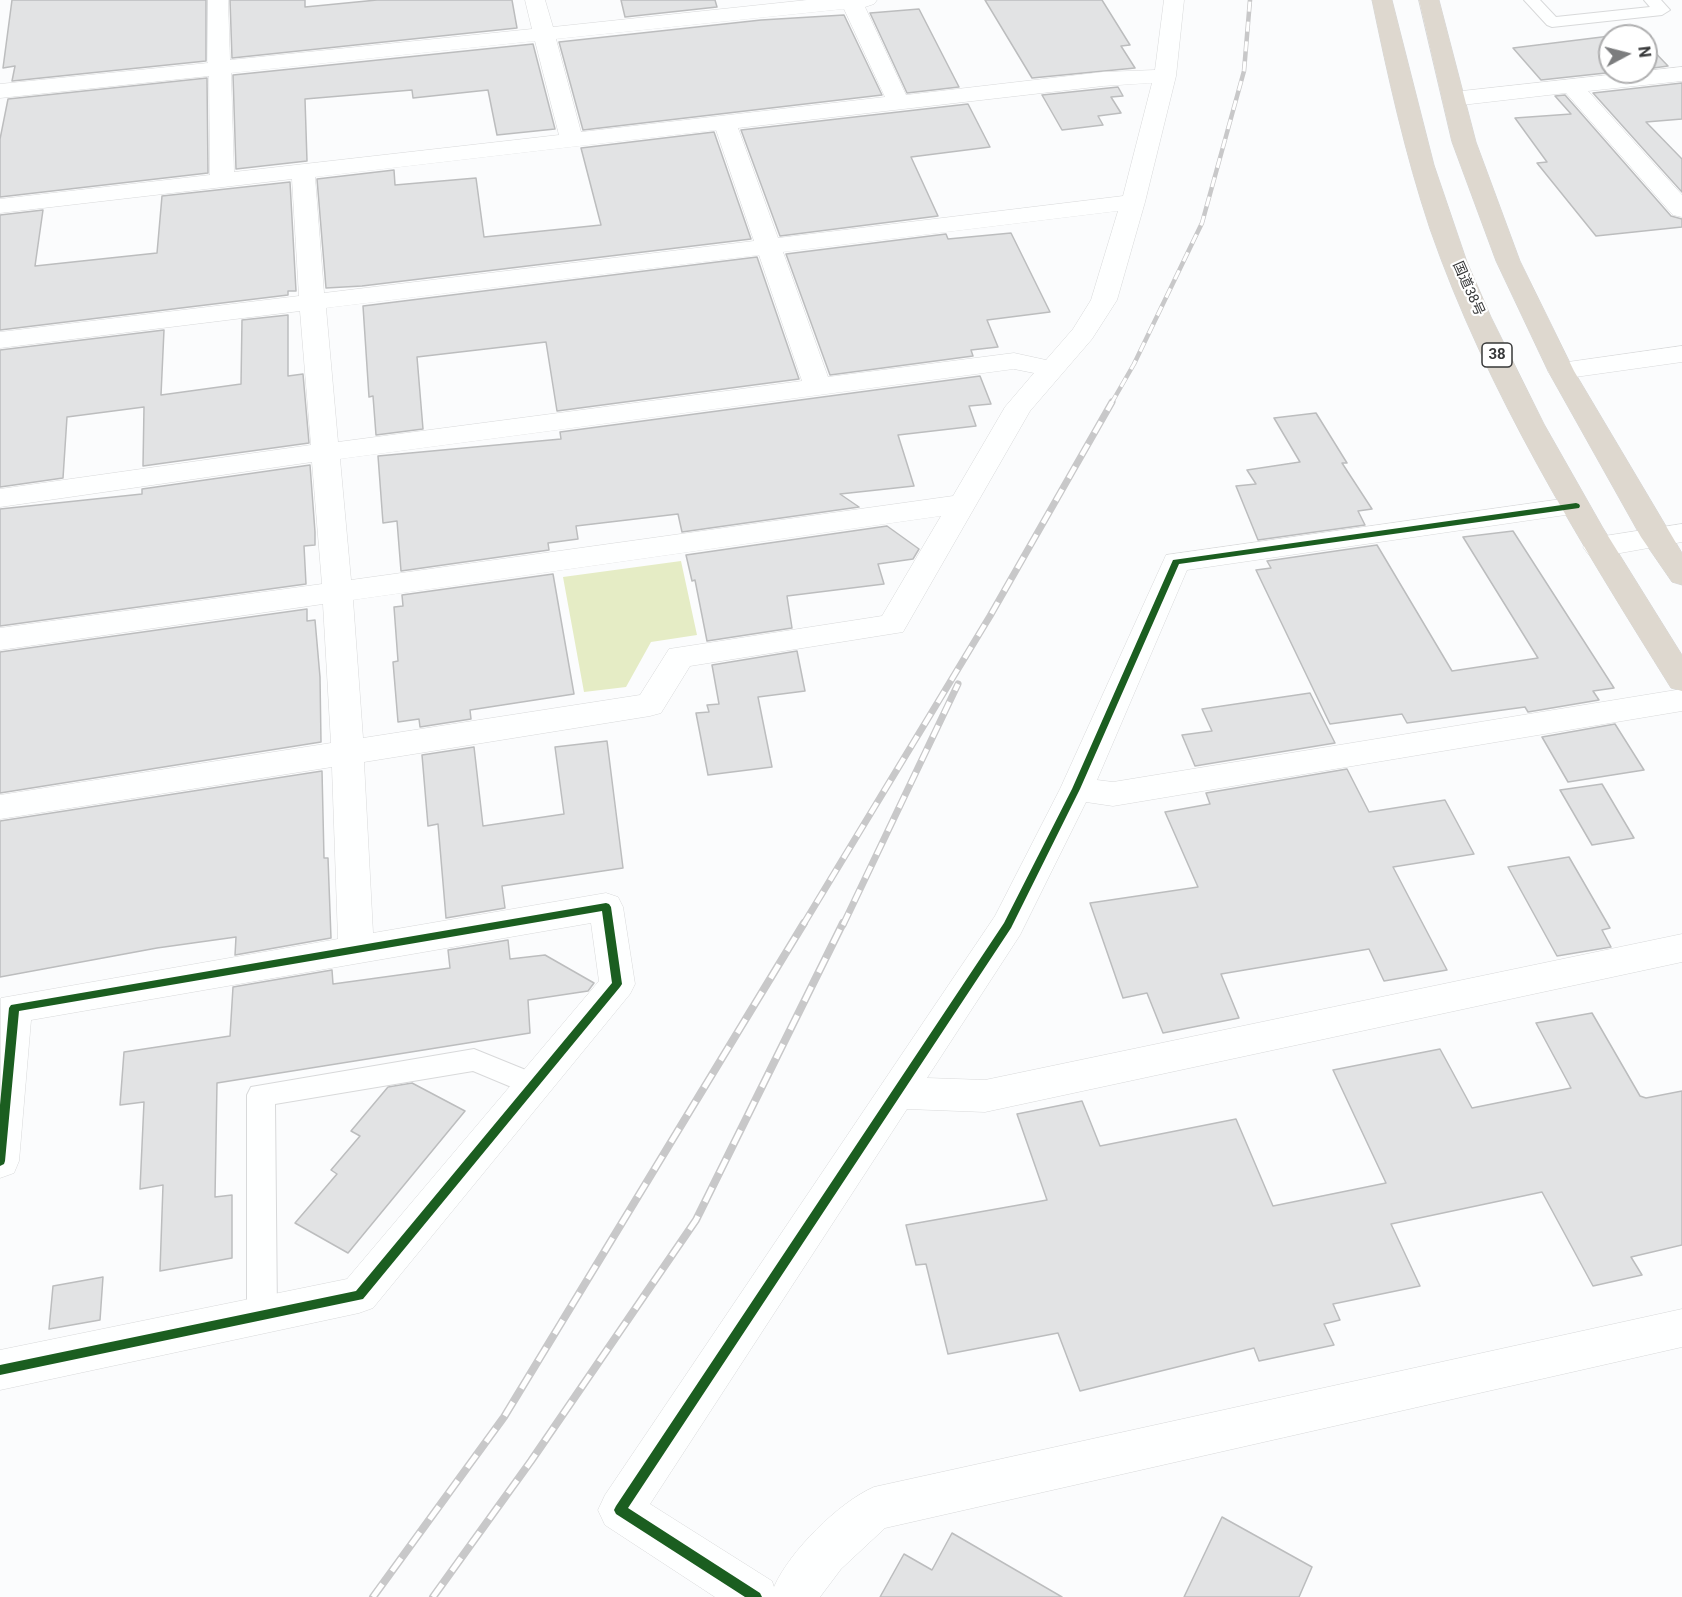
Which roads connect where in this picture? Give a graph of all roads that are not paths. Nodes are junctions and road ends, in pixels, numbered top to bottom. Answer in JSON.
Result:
{"nodes":[{"id":1,"x":218,"y":0,"type":"edge"},
{"id":2,"x":535,"y":0,"type":"edge"},
{"id":3,"x":1174,"y":0,"type":"edge"},
{"id":4,"x":1382,"y":0,"type":"edge"},
{"id":5,"x":1429,"y":0,"type":"edge"},
{"id":6,"x":1532,"y":0,"type":"edge"},
{"id":7,"x":1652,"y":0,"type":"edge"},
{"id":8,"x":856,"y":1,"type":"edge"},
{"id":9,"x":544,"y":33,"type":"junction"},
{"id":10,"x":219,"y":68,"type":"junction"},
{"id":11,"x":1682,"y":74,"type":"edge"},
{"id":12,"x":1165,"y":76,"type":"junction"},
{"id":13,"x":1571,"y":86,"type":"junction"},
{"id":14,"x":0,"y":91,"type":"edge"},
{"id":15,"x":1453,"y":99,"type":"junction"},
{"id":16,"x":899,"y":104,"type":"junction"},
{"id":17,"x":725,"y":124,"type":"junction"},
{"id":18,"x":572,"y":141,"type":"junction"},
{"id":19,"x":303,"y":172,"type":"junction"},
{"id":20,"x":222,"y":181,"type":"junction"},
{"id":21,"x":1133,"y":202,"type":"junction"},
{"id":22,"x":0,"y":206,"type":"edge"},
{"id":23,"x":1682,"y":210,"type":"edge"},
{"id":24,"x":770,"y":246,"type":"junction"},
{"id":25,"x":311,"y":302,"type":"junction"},
{"id":26,"x":0,"y":340,"type":"edge"},
{"id":27,"x":1682,"y":354,"type":"edge"},
{"id":28,"x":1052,"y":369,"type":"junction"},
{"id":29,"x":1561,"y":371,"type":"junction"},
{"id":30,"x":818,"y":387,"type":"junction"},
{"id":31,"x":325,"y":452,"type":"junction"},
{"id":32,"x":0,"y":498,"type":"edge"},
{"id":33,"x":964,"y":504,"type":"junction"},
{"id":34,"x":1576,"y":507,"type":"junction"},
{"id":35,"x":1669,"y":535,"type":"edge"},
{"id":36,"x":1598,"y":547,"type":"junction"},
{"id":37,"x":1682,"y":575,"type":"edge"},
{"id":38,"x":338,"y":591,"type":"junction"},
{"id":39,"x":0,"y":639,"type":"edge"},
{"id":40,"x":1682,"y":680,"type":"edge"},
{"id":41,"x":1682,"y":700,"type":"edge"},
{"id":42,"x":349,"y":752,"type":"junction"},
{"id":43,"x":1076,"y":789,"type":"junction"},
{"id":44,"x":0,"y":807,"type":"edge"},
{"id":45,"x":356,"y":948,"type":"junction"},
{"id":46,"x":1682,"y":948,"type":"edge"},
{"id":47,"x":533,"y":1085,"type":"junction"},
{"id":48,"x":898,"y":1093,"type":"junction"},
{"id":49,"x":0,"y":1161,"type":"edge"},
{"id":50,"x":262,"y":1316,"type":"junction"},
{"id":51,"x":1682,"y":1328,"type":"edge"},
{"id":52,"x":0,"y":1370,"type":"edge"},
{"id":53,"x":756,"y":1597,"type":"edge"},
{"id":54,"x":793,"y":1597,"type":"edge"}],
"edges":[{"from":1,"to":10,"type":"street"},
{"from":2,"to":9,"type":"street"},
{"from":3,"to":12,"type":"street"},
{"from":4,"to":34,"type":"highway","name":"国道38号","number":"38"},
{"from":5,"to":15,"type":"highway"},
{"from":6,"to":7,"type":"lane"},
{"from":8,"to":9,"type":"street"},
{"from":8,"to":16,"type":"street"},
{"from":9,"to":10,"type":"street"},
{"from":9,"to":18,"type":"street"},
{"from":10,"to":14,"type":"street"},
{"from":10,"to":20,"type":"street"},
{"from":11,"to":13,"type":"street"},
{"from":12,"to":16,"type":"street"},
{"from":12,"to":21,"type":"street"},
{"from":13,"to":15,"type":"street"},
{"from":13,"to":23,"type":"street"},
{"from":15,"to":29,"type":"highway"},
{"from":16,"to":17,"type":"street"},
{"from":17,"to":18,"type":"street"},
{"from":17,"to":24,"type":"street"},
{"from":18,"to":19,"type":"street"},
{"from":19,"to":20,"type":"street"},
{"from":19,"to":25,"type":"street"},
{"from":20,"to":22,"type":"street"},
{"from":21,"to":24,"type":"street"},
{"from":21,"to":28,"type":"street"},
{"from":24,"to":25,"type":"street"},
{"from":24,"to":30,"type":"street"},
{"from":25,"to":26,"type":"street"},
{"from":25,"to":31,"type":"street"},
{"from":27,"to":29,"type":"street"},
{"from":28,"to":30,"type":"street"},
{"from":28,"to":33,"type":"street"},
{"from":29,"to":35,"type":"highway"},
{"from":30,"to":31,"type":"street"},
{"from":31,"to":32,"type":"street"},
{"from":31,"to":38,"type":"street"},
{"from":33,"to":38,"type":"street"},
{"from":33,"to":42,"type":"street"},
{"from":34,"to":36,"type":"highway","name":"国道38号","number":"38"},
{"from":34,"to":43,"type":"street"},
{"from":35,"to":36,"type":"street"},
{"from":35,"to":37,"type":"highway"},
{"from":36,"to":40,"type":"highway","name":"国道38号","number":"38"},
{"from":38,"to":39,"type":"street"},
{"from":38,"to":42,"type":"street"},
{"from":41,"to":43,"type":"street"},
{"from":42,"to":44,"type":"street"},
{"from":42,"to":45,"type":"street"},
{"from":43,"to":48,"type":"street"},
{"from":45,"to":47,"type":"street"},
{"from":45,"to":49,"type":"street"},
{"from":46,"to":48,"type":"street"},
{"from":47,"to":50,"type":"street"},
{"from":47,"to":50,"type":"lane"},
{"from":48,"to":53,"type":"street"},
{"from":50,"to":52,"type":"street"},
{"from":51,"to":54,"type":"street"}]}
